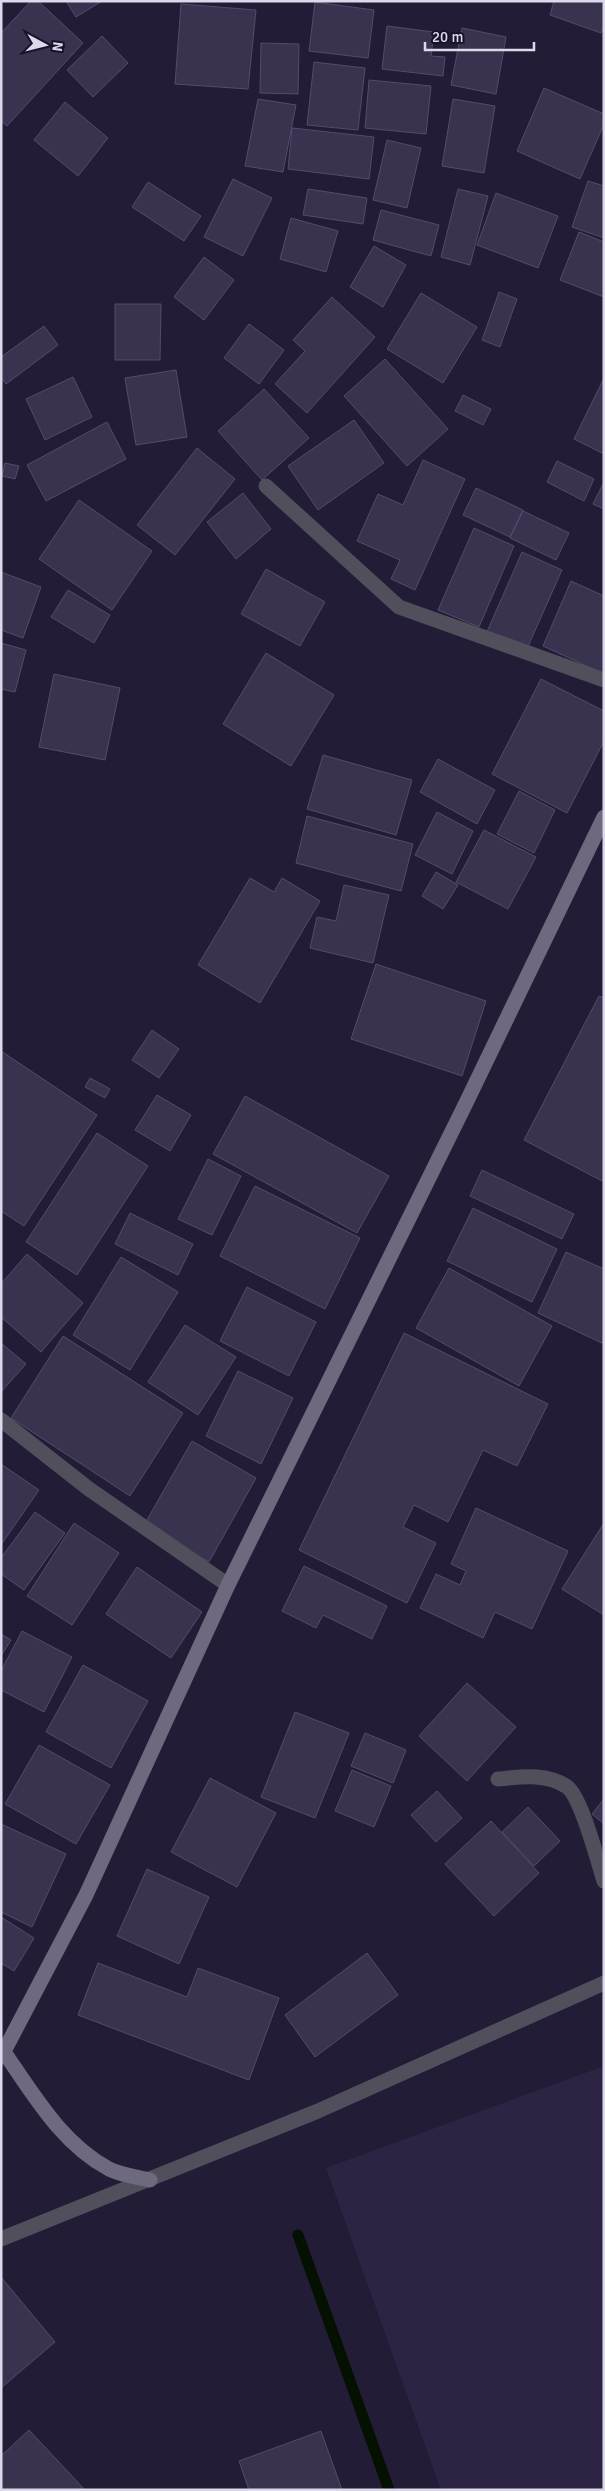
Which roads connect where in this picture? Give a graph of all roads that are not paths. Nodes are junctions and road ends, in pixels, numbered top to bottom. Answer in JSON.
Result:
{"nodes":[{"id":1,"x":266,"y":486,"type":"dead end"},
{"id":2,"x":604,"y":680,"type":"edge"},
{"id":3,"x":604,"y":817,"type":"edge"},
{"id":4,"x":1,"y":1420,"type":"edge"},
{"id":5,"x":228,"y":1585,"type":"junction"},
{"id":6,"x":498,"y":1779,"type":"dead end"},
{"id":7,"x":604,"y":1881,"type":"edge"},
{"id":8,"x":604,"y":1983,"type":"edge"},
{"id":9,"x":2,"y":2054,"type":"edge"},
{"id":10,"x":150,"y":2180,"type":"junction"},
{"id":11,"x":1,"y":2239,"type":"edge"}],
"edges":[{"from":1,"to":2,"type":"street"},
{"from":3,"to":5,"type":"main road"},
{"from":4,"to":5,"type":"street"},
{"from":5,"to":9,"type":"main road"},
{"from":6,"to":7,"type":"street"},
{"from":8,"to":10,"type":"street"},
{"from":9,"to":10,"type":"main road"},
{"from":10,"to":11,"type":"street"}]}
